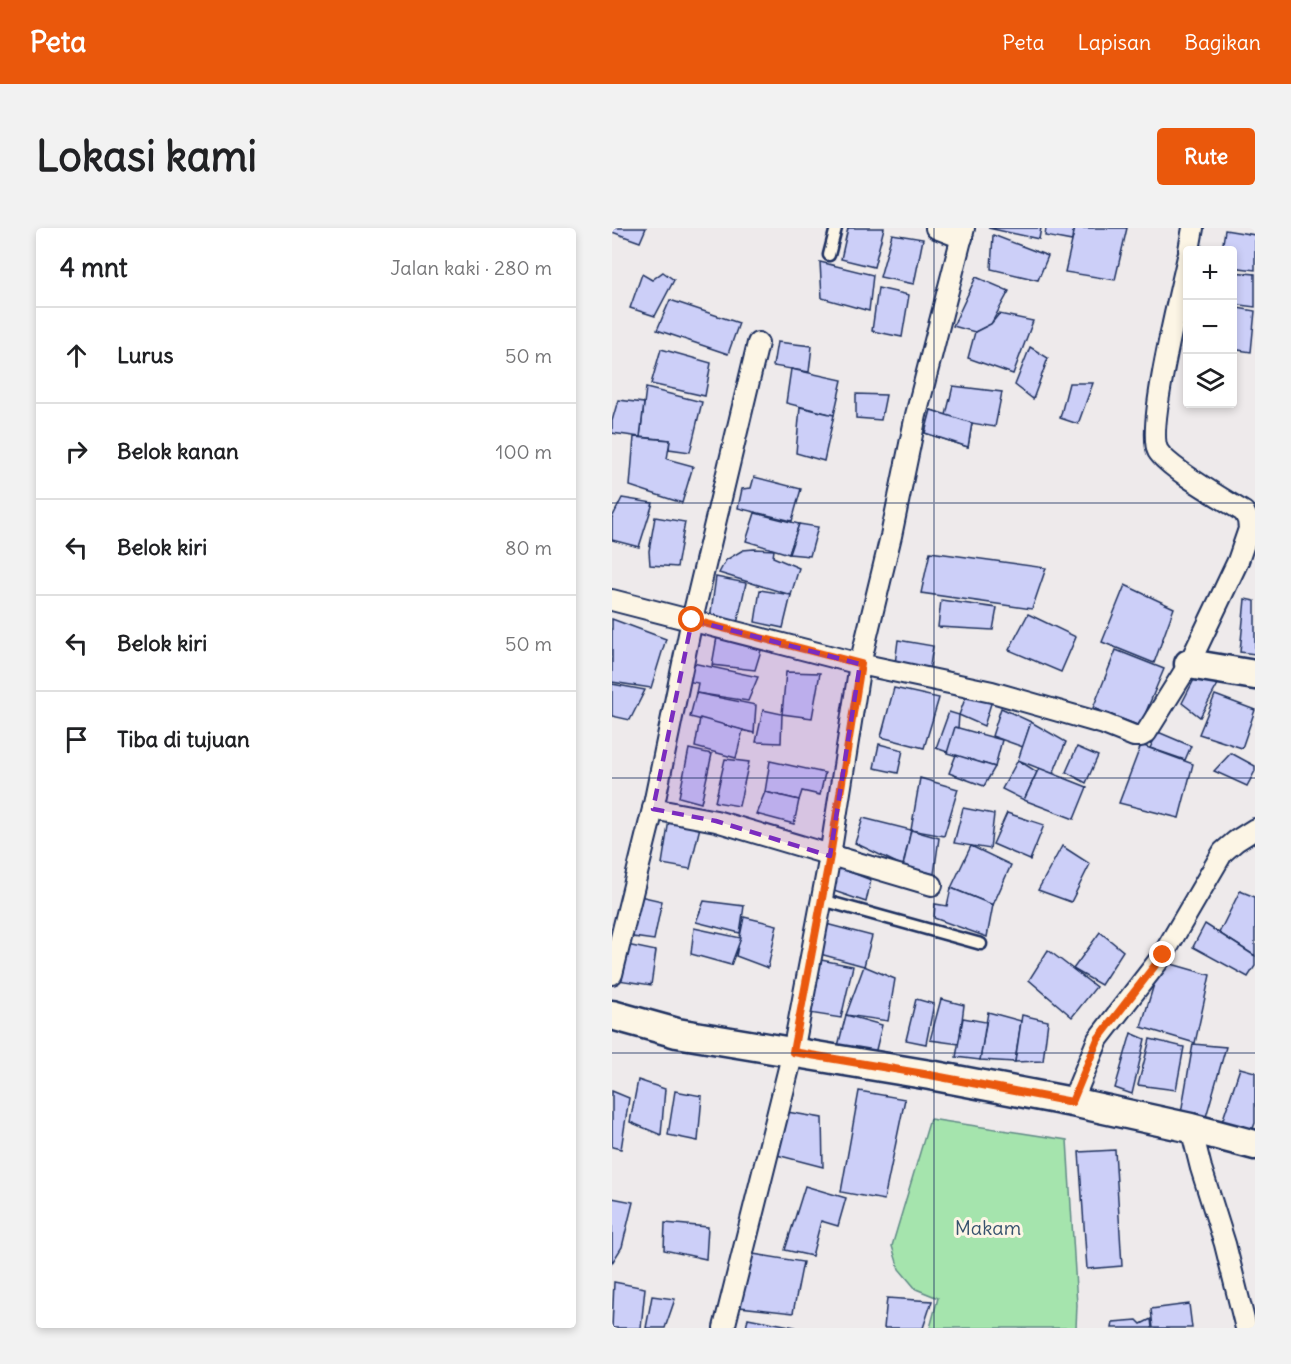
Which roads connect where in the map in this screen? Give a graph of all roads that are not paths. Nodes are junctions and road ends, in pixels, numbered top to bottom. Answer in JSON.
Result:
{"nodes":[{"id":1,"x":836,"y":228,"type":"edge"},
{"id":2,"x":936,"y":228,"type":"edge"},
{"id":3,"x":1193,"y":228,"type":"edge"},
{"id":4,"x":963,"y":233,"type":"edge"},
{"id":5,"x":1190,"y":246,"type":"edge"},
{"id":6,"x":829,"y":255,"type":"dead end"},
{"id":7,"x":1183,"y":280,"type":"edge"},
{"id":8,"x":758,"y":343,"type":"dead end"},
{"id":9,"x":612,"y":600,"type":"edge"},
{"id":10,"x":692,"y":620,"type":"junction"},
{"id":11,"x":861,"y":664,"type":"junction"},
{"id":12,"x":1189,"y":664,"type":"junction"},
{"id":13,"x":1255,"y":675,"type":"edge"},
{"id":14,"x":653,"y":809,"type":"junction"},
{"id":15,"x":1255,"y":829,"type":"edge"},
{"id":16,"x":830,"y":856,"type":"junction"},
{"id":17,"x":932,"y":885,"type":"dead end"},
{"id":18,"x":822,"y":900,"type":"junction"},
{"id":19,"x":981,"y":944,"type":"dead end"},
{"id":20,"x":612,"y":974,"type":"edge"},
{"id":21,"x":612,"y":1015,"type":"edge"},
{"id":22,"x":793,"y":1052,"type":"junction"},
{"id":23,"x":1072,"y":1102,"type":"junction"},
{"id":24,"x":1191,"y":1128,"type":"junction"},
{"id":25,"x":1255,"y":1145,"type":"edge"},
{"id":26,"x":724,"y":1328,"type":"edge"},
{"id":27,"x":1246,"y":1328,"type":"edge"}],
"edges":[{"from":1,"to":6,"type":"lane"},
{"from":2,"to":4,"type":"street"},
{"from":3,"to":5,"type":"street"},
{"from":4,"to":11,"type":"street"},
{"from":7,"to":12,"type":"street"},
{"from":8,"to":10,"type":"street"},
{"from":9,"to":10,"type":"street"},
{"from":10,"to":11,"type":"street"},
{"from":10,"to":14,"type":"street"},
{"from":11,"to":12,"type":"street"},
{"from":11,"to":16,"type":"street"},
{"from":12,"to":13,"type":"main road"},
{"from":14,"to":16,"type":"street"},
{"from":14,"to":20,"type":"street"},
{"from":15,"to":23,"type":"street"},
{"from":16,"to":17,"type":"street"},
{"from":16,"to":18,"type":"street"},
{"from":18,"to":19,"type":"lane"},
{"from":18,"to":22,"type":"street"},
{"from":21,"to":22,"type":"main road"},
{"from":22,"to":23,"type":"main road"},
{"from":22,"to":26,"type":"street"},
{"from":23,"to":24,"type":"main road"},
{"from":24,"to":25,"type":"main road"},
{"from":24,"to":27,"type":"street"}]}
